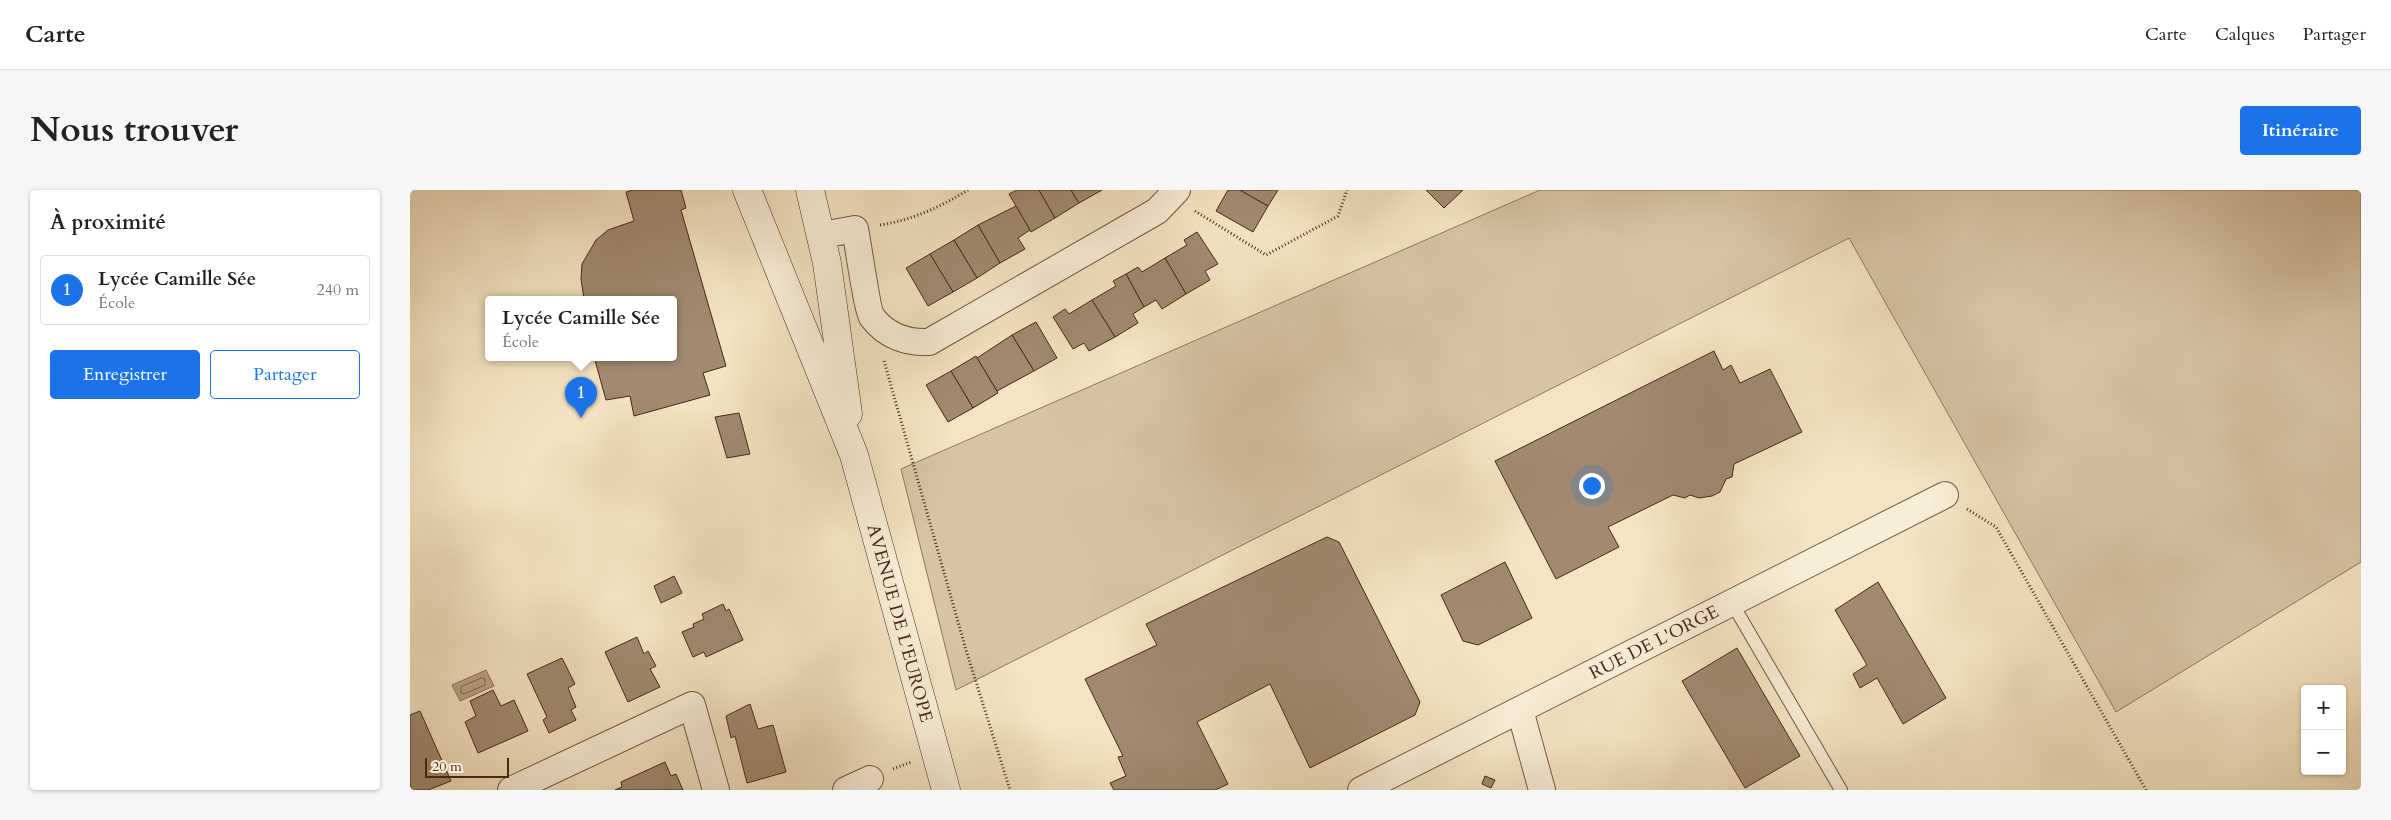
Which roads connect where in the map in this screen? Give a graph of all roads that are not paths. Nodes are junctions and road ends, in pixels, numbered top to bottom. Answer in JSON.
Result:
{"nodes":[{"id":1,"x":747,"y":190,"type":"edge"},
{"id":2,"x":810,"y":190,"type":"edge"},
{"id":3,"x":1174,"y":193,"type":"edge"},
{"id":4,"x":822,"y":235,"type":"junction"},
{"id":5,"x":854,"y":455,"type":"junction"},
{"id":6,"x":1946,"y":495,"type":"road end"},
{"id":7,"x":1732,"y":603,"type":"junction"},
{"id":8,"x":1520,"y":710,"type":"junction"},
{"id":9,"x":870,"y":779,"type":"road end"},
{"id":10,"x":511,"y":790,"type":"edge"},
{"id":11,"x":716,"y":790,"type":"edge"},
{"id":12,"x":846,"y":790,"type":"edge"},
{"id":13,"x":946,"y":790,"type":"edge"},
{"id":14,"x":1361,"y":790,"type":"edge"},
{"id":15,"x":1542,"y":790,"type":"edge"},
{"id":16,"x":1841,"y":790,"type":"edge"}],
"edges":[{"from":1,"to":5,"type":"main road","name":"AVENUE DE L'EUROPE"},
{"from":2,"to":4,"type":"main road","name":"AVENUE DE L'EUROPE"},
{"from":3,"to":4,"type":"street"},
{"from":4,"to":5,"type":"main road","name":"AVENUE DE L'EUROPE"},
{"from":5,"to":13,"type":"main road","name":"AVENUE DE L'EUROPE"},
{"from":6,"to":7,"type":"street","name":"RUE DE L'ORGE"},
{"from":7,"to":8,"type":"street","name":"RUE DE L'ORGE"},
{"from":7,"to":16,"type":"lane"},
{"from":8,"to":14,"type":"street","name":"RUE DE L'ORGE"},
{"from":8,"to":15,"type":"street"},
{"from":9,"to":12,"type":"street"},
{"from":10,"to":11,"type":"street"}]}
